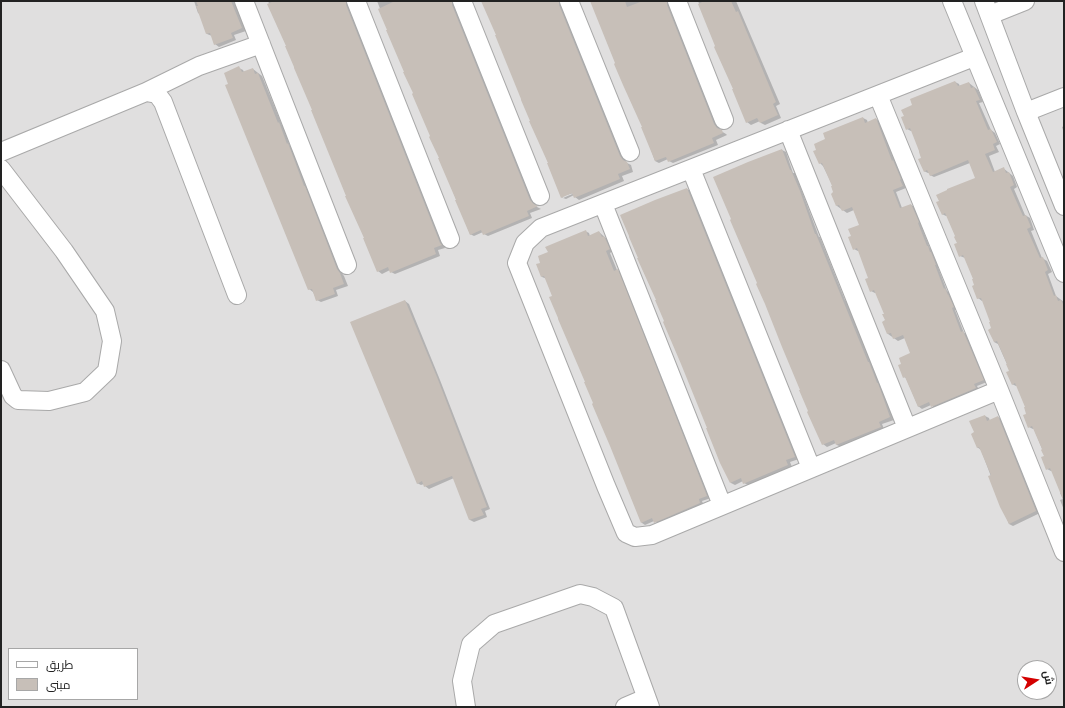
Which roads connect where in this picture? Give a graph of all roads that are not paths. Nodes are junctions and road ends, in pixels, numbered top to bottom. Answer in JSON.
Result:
{"nodes":[{"id":1,"x":244,"y":1,"type":"edge"},
{"id":2,"x":356,"y":1,"type":"edge"},
{"id":3,"x":462,"y":1,"type":"edge"},
{"id":4,"x":569,"y":1,"type":"edge"},
{"id":5,"x":677,"y":1,"type":"edge"},
{"id":6,"x":952,"y":1,"type":"edge"},
{"id":7,"x":1025,"y":1,"type":"edge"},
{"id":8,"x":987,"y":8,"type":"edge"},
{"id":9,"x":261,"y":44,"type":"junction"},
{"id":10,"x":974,"y":57,"type":"junction"},
{"id":11,"x":146,"y":92,"type":"junction"},
{"id":12,"x":878,"y":95,"type":"junction"},
{"id":13,"x":1064,"y":97,"type":"edge"},
{"id":14,"x":1026,"y":112,"type":"junction"},
{"id":15,"x":724,"y":120,"type":"dead end"},
{"id":16,"x":788,"y":130,"type":"junction"},
{"id":17,"x":1,"y":152,"type":"edge"},
{"id":18,"x":630,"y":152,"type":"dead end"},
{"id":19,"x":1,"y":169,"type":"edge"},
{"id":20,"x":691,"y":169,"type":"junction"},
{"id":21,"x":540,"y":196,"type":"dead end"},
{"id":22,"x":603,"y":204,"type":"junction"},
{"id":23,"x":1064,"y":204,"type":"edge"},
{"id":24,"x":450,"y":240,"type":"dead end"},
{"id":25,"x":347,"y":265,"type":"dead end"},
{"id":26,"x":1064,"y":273,"type":"edge"},
{"id":27,"x":237,"y":295,"type":"dead end"},
{"id":28,"x":1,"y":370,"type":"edge"},
{"id":29,"x":999,"y":390,"type":"junction"},
{"id":30,"x":907,"y":428,"type":"junction"},
{"id":31,"x":811,"y":468,"type":"junction"},
{"id":32,"x":722,"y":505,"type":"junction"},
{"id":33,"x":1064,"y":552,"type":"edge"},
{"id":34,"x":648,"y":702,"type":"edge"},
{"id":35,"x":466,"y":707,"type":"edge"},
{"id":36,"x":625,"y":707,"type":"edge"}],
"edges":[{"from":1,"to":9,"type":"street"},
{"from":2,"to":24,"type":"street"},
{"from":3,"to":21,"type":"street"},
{"from":4,"to":18,"type":"street"},
{"from":5,"to":15,"type":"street"},
{"from":6,"to":10,"type":"street"},
{"from":7,"to":8,"type":"street"},
{"from":8,"to":14,"type":"street"},
{"from":9,"to":11,"type":"street"},
{"from":9,"to":25,"type":"street"},
{"from":10,"to":12,"type":"street"},
{"from":10,"to":26,"type":"street"},
{"from":11,"to":17,"type":"street"},
{"from":11,"to":27,"type":"street"},
{"from":12,"to":16,"type":"street"},
{"from":12,"to":29,"type":"street"},
{"from":13,"to":14,"type":"street"},
{"from":14,"to":23,"type":"street"},
{"from":16,"to":20,"type":"street"},
{"from":16,"to":30,"type":"street"},
{"from":19,"to":28,"type":"street"},
{"from":20,"to":22,"type":"street"},
{"from":20,"to":31,"type":"street"},
{"from":22,"to":32,"type":"street"},
{"from":22,"to":32,"type":"street"},
{"from":29,"to":30,"type":"street"},
{"from":29,"to":33,"type":"street"},
{"from":30,"to":31,"type":"street"},
{"from":31,"to":32,"type":"street"},
{"from":34,"to":35,"type":"street"},
{"from":34,"to":36,"type":"street"}]}
